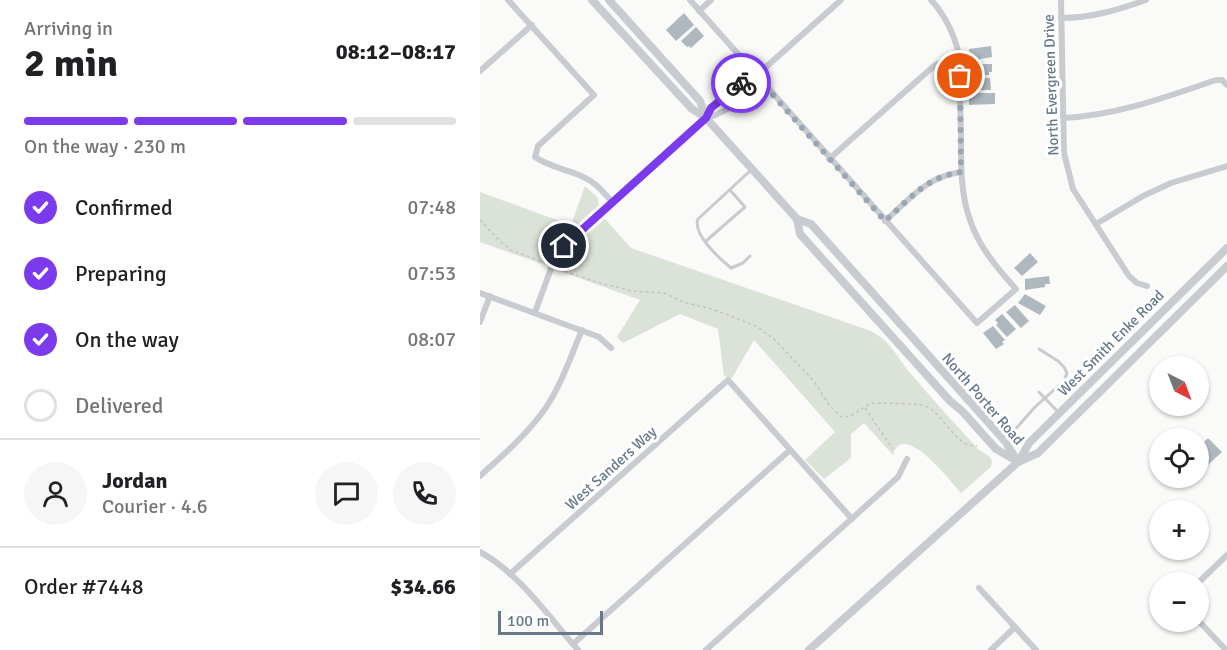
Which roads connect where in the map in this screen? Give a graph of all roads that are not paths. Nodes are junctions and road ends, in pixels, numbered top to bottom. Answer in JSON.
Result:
{"nodes":[{"id":1,"x":508,"y":0,"type":"edge"},
{"id":2,"x":592,"y":0,"type":"edge"},
{"id":3,"x":609,"y":0,"type":"edge"},
{"id":4,"x":690,"y":0,"type":"edge"},
{"id":5,"x":711,"y":0,"type":"edge"},
{"id":6,"x":841,"y":0,"type":"edge"},
{"id":7,"x":932,"y":0,"type":"edge"},
{"id":8,"x":1061,"y":0,"type":"edge"},
{"id":9,"x":1146,"y":0,"type":"edge"},
{"id":10,"x":699,"y":11,"type":"junction"},
{"id":11,"x":1061,"y":18,"type":"junction"},
{"id":12,"x":532,"y":26,"type":"junction"},
{"id":13,"x":959,"y":55,"type":"junction"},
{"id":14,"x":480,"y":71,"type":"edge"},
{"id":15,"x":756,"y":76,"type":"junction"},
{"id":16,"x":1224,"y":82,"type":"edge"},
{"id":17,"x":706,"y":118,"type":"junction"},
{"id":18,"x":1063,"y":118,"type":"junction"},
{"id":19,"x":829,"y":159,"type":"junction"},
{"id":20,"x":1227,"y":166,"type":"edge"},
{"id":21,"x":752,"y":169,"type":"junction"},
{"id":22,"x":961,"y":172,"type":"junction"},
{"id":23,"x":730,"y":190,"type":"junction"},
{"id":24,"x":613,"y":202,"type":"junction"},
{"id":25,"x":797,"y":219,"type":"junction"},
{"id":26,"x":885,"y":221,"type":"junction"},
{"id":27,"x":1096,"y":224,"type":"junction"},
{"id":28,"x":706,"y":242,"type":"junction"},
{"id":29,"x":1227,"y":248,"type":"edge"},
{"id":30,"x":750,"y":256,"type":"dead end"},
{"id":31,"x":1227,"y":266,"type":"edge"},
{"id":32,"x":1147,"y":286,"type":"dead end"},
{"id":33,"x":480,"y":293,"type":"edge"},
{"id":34,"x":490,"y":296,"type":"junction"},
{"id":35,"x":534,"y":312,"type":"junction"},
{"id":36,"x":480,"y":322,"type":"edge"},
{"id":37,"x":582,"y":330,"type":"junction"},
{"id":38,"x":611,"y":348,"type":"dead end"},
{"id":39,"x":1039,"y":349,"type":"dead end"},
{"id":40,"x":1039,"y":392,"type":"dead end"},
{"id":41,"x":1044,"y":397,"type":"junction"},
{"id":42,"x":1060,"y":413,"type":"junction"},
{"id":43,"x":1005,"y":441,"type":"junction"},
{"id":44,"x":790,"y":450,"type":"junction"},
{"id":45,"x":907,"y":459,"type":"dead end"},
{"id":46,"x":1018,"y":462,"type":"junction"},
{"id":47,"x":480,"y":476,"type":"edge"},
{"id":48,"x":852,"y":519,"type":"junction"},
{"id":49,"x":480,"y":552,"type":"edge"},
{"id":50,"x":1227,"y":555,"type":"edge"},
{"id":51,"x":1209,"y":572,"type":"edge"},
{"id":52,"x":510,"y":574,"type":"junction"},
{"id":53,"x":978,"y":588,"type":"dead end"},
{"id":54,"x":1015,"y":627,"type":"junction"},
{"id":55,"x":1209,"y":632,"type":"edge"},
{"id":56,"x":573,"y":644,"type":"junction"},
{"id":57,"x":578,"y":650,"type":"edge"},
{"id":58,"x":706,"y":650,"type":"edge"},
{"id":59,"x":809,"y":650,"type":"edge"},
{"id":60,"x":991,"y":650,"type":"edge"},
{"id":61,"x":1036,"y":650,"type":"edge"},
{"id":62,"x":1226,"y":650,"type":"edge"}],
"edges":[{"from":1,"to":12,"type":"street"},
{"from":2,"to":17,"type":"street","name":"North Porter Road"},
{"from":3,"to":17,"type":"street","name":"North Porter Road"},
{"from":4,"to":10,"type":"street"},
{"from":5,"to":10,"type":"street"},
{"from":6,"to":15,"type":"street"},
{"from":7,"to":13,"type":"street"},
{"from":8,"to":11,"type":"street","name":"North Evergreen Drive"},
{"from":9,"to":11,"type":"street"},
{"from":10,"to":15,"type":"street"},
{"from":11,"to":18,"type":"street","name":"North Evergreen Drive"},
{"from":12,"to":14,"type":"street"},
{"from":12,"to":24,"type":"street"},
{"from":13,"to":19,"type":"street"},
{"from":13,"to":22,"type":"street"},
{"from":15,"to":17,"type":"street"},
{"from":15,"to":17,"type":"street"},
{"from":15,"to":19,"type":"street"},
{"from":16,"to":18,"type":"street"},
{"from":17,"to":21,"type":"street","name":"North Porter Road"},
{"from":17,"to":24,"type":"street"},
{"from":18,"to":27,"type":"street","name":"North Evergreen Drive"},
{"from":19,"to":26,"type":"street"},
{"from":20,"to":27,"type":"street"},
{"from":21,"to":23,"type":"lane"},
{"from":21,"to":25,"type":"street","name":"North Porter Road"},
{"from":22,"to":26,"type":"street"},
{"from":22,"to":26,"type":"street"},
{"from":23,"to":28,"type":"lane"},
{"from":23,"to":28,"type":"lane"},
{"from":24,"to":35,"type":"street"},
{"from":25,"to":43,"type":"street","name":"North Porter Road"},
{"from":25,"to":46,"type":"street","name":"North Porter Road"},
{"from":27,"to":32,"type":"street","name":"North Evergreen Drive"},
{"from":28,"to":30,"type":"lane"},
{"from":29,"to":42,"type":"street","name":"West Smith Enke Road"},
{"from":31,"to":46,"type":"street","name":"West Smith Enke Road"},
{"from":33,"to":34,"type":"street"},
{"from":34,"to":35,"type":"street"},
{"from":34,"to":36,"type":"street"},
{"from":35,"to":37,"type":"street"},
{"from":37,"to":38,"type":"street"},
{"from":37,"to":47,"type":"street"},
{"from":39,"to":41,"type":"lane"},
{"from":40,"to":41,"type":"lane"},
{"from":41,"to":42,"type":"lane"},
{"from":41,"to":43,"type":"lane"},
{"from":42,"to":46,"type":"street","name":"West Smith Enke Road"},
{"from":43,"to":46,"type":"street","name":"North Porter Road"},
{"from":44,"to":48,"type":"street"},
{"from":44,"to":52,"type":"street","name":"West Sanders Way"},
{"from":44,"to":56,"type":"street"},
{"from":45,"to":48,"type":"street"},
{"from":46,"to":59,"type":"street","name":"West Smith Enke Road"},
{"from":48,"to":58,"type":"street"},
{"from":49,"to":52,"type":"street"},
{"from":50,"to":51,"type":"street"},
{"from":52,"to":56,"type":"street"},
{"from":53,"to":54,"type":"street"},
{"from":54,"to":60,"type":"street"},
{"from":54,"to":61,"type":"street"},
{"from":55,"to":62,"type":"street"},
{"from":56,"to":57,"type":"street"}]}
